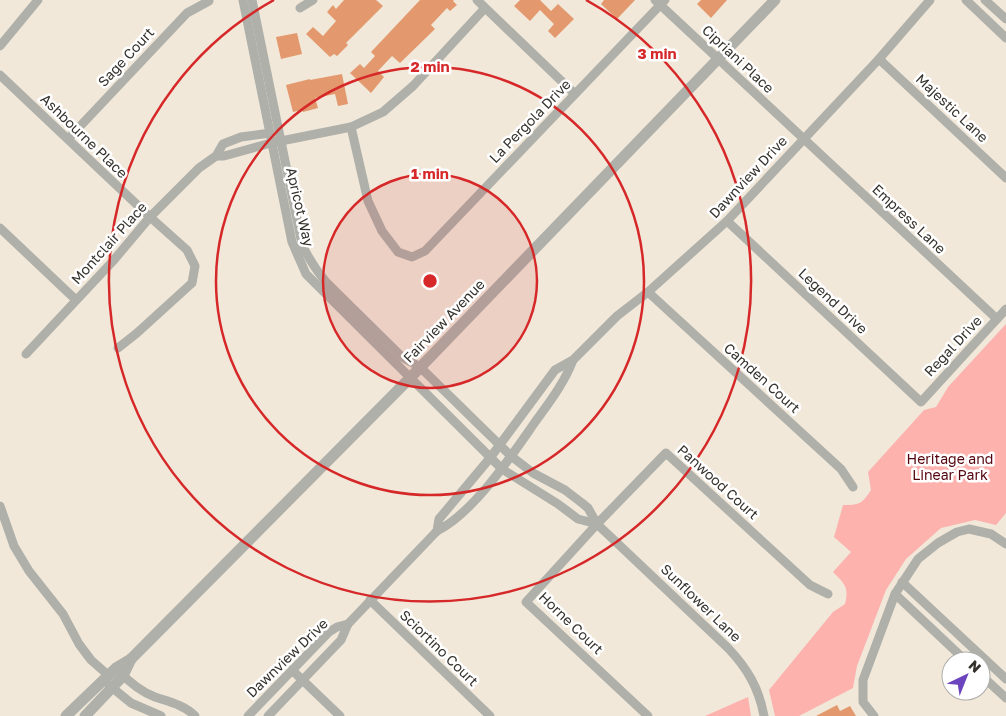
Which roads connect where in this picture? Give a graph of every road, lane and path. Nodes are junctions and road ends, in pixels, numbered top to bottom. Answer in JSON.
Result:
{"nodes":[{"id":1,"x":38,"y":0,"type":"edge"},
{"id":2,"x":243,"y":0,"type":"edge"},
{"id":3,"x":252,"y":0,"type":"edge"},
{"id":4,"x":313,"y":0,"type":"edge"},
{"id":5,"x":477,"y":0,"type":"edge"},
{"id":6,"x":775,"y":0,"type":"edge"},
{"id":7,"x":930,"y":0,"type":"edge"},
{"id":8,"x":966,"y":0,"type":"edge"},
{"id":9,"x":985,"y":0,"type":"edge"},
{"id":10,"x":210,"y":1,"type":"edge"},
{"id":11,"x":660,"y":2,"type":"edge"},
{"id":12,"x":300,"y":8,"type":"dead end"},
{"id":13,"x":485,"y":8,"type":"junction"},
{"id":14,"x":1006,"y":19,"type":"edge"},
{"id":15,"x":1006,"y":38,"type":"edge"},
{"id":16,"x":0,"y":46,"type":"edge"},
{"id":17,"x":718,"y":59,"type":"junction"},
{"id":18,"x":879,"y":59,"type":"junction"},
{"id":19,"x":0,"y":75,"type":"edge"},
{"id":20,"x":575,"y":94,"type":"junction"},
{"id":21,"x":351,"y":127,"type":"junction"},
{"id":22,"x":270,"y":134,"type":"junction"},
{"id":23,"x":802,"y":138,"type":"junction"},
{"id":24,"x":68,"y":139,"type":"junction"},
{"id":25,"x":276,"y":143,"type":"junction"},
{"id":26,"x":216,"y":156,"type":"junction"},
{"id":27,"x":1006,"y":178,"type":"edge"},
{"id":28,"x":150,"y":217,"type":"junction"},
{"id":29,"x":727,"y":221,"type":"junction"},
{"id":30,"x":0,"y":228,"type":"edge"},
{"id":31,"x":648,"y":292,"type":"junction"},
{"id":32,"x":76,"y":300,"type":"junction"},
{"id":33,"x":1006,"y":309,"type":"edge"},
{"id":34,"x":997,"y":319,"type":"junction"},
{"id":35,"x":118,"y":348,"type":"dead end"},
{"id":36,"x":26,"y":354,"type":"dead end"},
{"id":37,"x":573,"y":360,"type":"junction"},
{"id":38,"x":420,"y":367,"type":"junction"},
{"id":39,"x":410,"y":378,"type":"junction"},
{"id":40,"x":921,"y":402,"type":"joint"},
{"id":41,"x":499,"y":445,"type":"junction"},
{"id":42,"x":511,"y":456,"type":"junction"},
{"id":43,"x":490,"y":458,"type":"junction"},
{"id":44,"x":502,"y":469,"type":"junction"},
{"id":45,"x":853,"y":487,"type":"dead end"},
{"id":46,"x":0,"y":506,"type":"edge"},
{"id":47,"x":597,"y":524,"type":"junction"},
{"id":48,"x":437,"y":531,"type":"junction"},
{"id":49,"x":1006,"y":544,"type":"edge"},
{"id":50,"x":902,"y":582,"type":"junction"},
{"id":51,"x":828,"y":594,"type":"dead end"},
{"id":52,"x":895,"y":594,"type":"junction"},
{"id":53,"x":370,"y":600,"type":"junction"},
{"id":54,"x":348,"y":624,"type":"junction"},
{"id":55,"x":955,"y":651,"type":"edge"},
{"id":56,"x":292,"y":670,"type":"junction"},
{"id":57,"x":112,"y":675,"type":"junction"},
{"id":58,"x":1006,"y":679,"type":"edge"},
{"id":59,"x":303,"y":680,"type":"junction"},
{"id":60,"x":991,"y":684,"type":"edge"},
{"id":61,"x":112,"y":688,"type":"junction"},
{"id":62,"x":1006,"y":698,"type":"edge"},
{"id":63,"x":66,"y":716,"type":"edge"},
{"id":64,"x":84,"y":716,"type":"edge"},
{"id":65,"x":161,"y":716,"type":"edge"},
{"id":66,"x":195,"y":716,"type":"edge"},
{"id":67,"x":248,"y":716,"type":"edge"},
{"id":68,"x":268,"y":716,"type":"edge"},
{"id":69,"x":340,"y":716,"type":"edge"},
{"id":70,"x":490,"y":716,"type":"edge"},
{"id":71,"x":648,"y":716,"type":"edge"},
{"id":72,"x":764,"y":716,"type":"edge"},
{"id":73,"x":874,"y":716,"type":"edge"}],
"edges":[{"from":1,"to":16,"type":"street"},
{"from":2,"to":22,"type":"street","name":"Apricot Way"},
{"from":3,"to":25,"type":"street","name":"Apricot Way"},
{"from":4,"to":12,"type":"street"},
{"from":5,"to":13,"type":"street"},
{"from":6,"to":17,"type":"street","name":"Fairview Avenue"},
{"from":7,"to":18,"type":"street","name":"Dawnview Drive"},
{"from":8,"to":15,"type":"street"},
{"from":9,"to":14,"type":"street"},
{"from":10,"to":24,"type":"street","name":"Sage Court"},
{"from":11,"to":17,"type":"street","name":"Cipriani Place"},
{"from":11,"to":20,"type":"street","name":"La Pergola Drive"},
{"from":13,"to":20,"type":"street"},
{"from":13,"to":21,"type":"street","name":"Montclair Place"},
{"from":17,"to":23,"type":"street","name":"Cipriani Place"},
{"from":17,"to":38,"type":"street","name":"Fairview Avenue"},
{"from":18,"to":23,"type":"street","name":"Dawnview Drive"},
{"from":18,"to":27,"type":"street","name":"Majestic Lane"},
{"from":19,"to":24,"type":"street","name":"Ashbourne Place"},
{"from":20,"to":21,"type":"street","name":"La Pergola Drive"},
{"from":21,"to":25,"type":"street","name":"Montclair Place"},
{"from":22,"to":25,"type":"street","name":"Apricot Way"},
{"from":22,"to":26,"type":"street","name":"Montclair Place"},
{"from":23,"to":29,"type":"street","name":"Dawnview Drive"},
{"from":23,"to":34,"type":"street","name":"Empress Lane"},
{"from":24,"to":28,"type":"street","name":"Ashbourne Place"},
{"from":25,"to":26,"type":"street","name":"Montclair Place"},
{"from":25,"to":38,"type":"street","name":"Apricot Way"},
{"from":25,"to":39,"type":"street","name":"Apricot Way"},
{"from":26,"to":28,"type":"street","name":"Montclair Place"},
{"from":28,"to":32,"type":"street","name":"Montclair Place"},
{"from":28,"to":35,"type":"street","name":"Ashbourne Place"},
{"from":29,"to":31,"type":"street","name":"Dawnview Drive"},
{"from":29,"to":40,"type":"street","name":"Legend Drive"},
{"from":30,"to":32,"type":"street"},
{"from":31,"to":37,"type":"street","name":"Dawnview Drive"},
{"from":31,"to":45,"type":"street","name":"Camden Court"},
{"from":32,"to":36,"type":"street","name":"Montclair Place"},
{"from":33,"to":34,"type":"street","name":"Regal Drive"},
{"from":34,"to":40,"type":"street","name":"Regal Drive"},
{"from":37,"to":41,"type":"street","name":"Dawnview Drive"},
{"from":37,"to":42,"type":"street","name":"Dawnview Drive"},
{"from":38,"to":39,"type":"street","name":"Fairview Avenue"},
{"from":38,"to":41,"type":"street","name":"Sunflower Lane"},
{"from":39,"to":43,"type":"street","name":"Sunflower Lane"},
{"from":39,"to":57,"type":"street","name":"Fairview Avenue"},
{"from":41,"to":42,"type":"street","name":"Sunflower Lane"},
{"from":41,"to":43,"type":"street","name":"Dawnview Drive"},
{"from":42,"to":44,"type":"street","name":"Dawnview Drive"},
{"from":42,"to":47,"type":"street","name":"Sunflower Lane"},
{"from":43,"to":44,"type":"street","name":"Sunflower Lane"},
{"from":43,"to":48,"type":"street","name":"Dawnview Drive"},
{"from":44,"to":47,"type":"street","name":"Sunflower Lane"},
{"from":44,"to":48,"type":"street","name":"Dawnview Drive"},
{"from":46,"to":57,"type":"street"},
{"from":47,"to":51,"type":"street","name":"Panwood Court"},
{"from":47,"to":71,"type":"street","name":"Horne Court"},
{"from":47,"to":72,"type":"street","name":"Sunflower Lane"},
{"from":48,"to":53,"type":"street","name":"Dawnview Drive"},
{"from":49,"to":50,"type":"street"},
{"from":50,"to":52,"type":"street"},
{"from":50,"to":58,"type":"street"},
{"from":52,"to":55,"type":"street"},
{"from":52,"to":73,"type":"street"},
{"from":53,"to":54,"type":"street","name":"Dawnview Drive"},
{"from":53,"to":70,"type":"street","name":"Sciortino Court"},
{"from":54,"to":56,"type":"street","name":"Dawnview Drive"},
{"from":54,"to":59,"type":"street","name":"Dawnview Drive"},
{"from":56,"to":59,"type":"street"},
{"from":56,"to":67,"type":"street","name":"Dawnview Drive"},
{"from":57,"to":61,"type":"street","name":"Fairview Avenue"},
{"from":57,"to":61,"type":"street"},
{"from":57,"to":63,"type":"street","name":"Fairview Avenue"},
{"from":57,"to":66,"type":"street"},
{"from":59,"to":68,"type":"street","name":"Dawnview Drive"},
{"from":59,"to":69,"type":"street"},
{"from":60,"to":62,"type":"street"},
{"from":61,"to":64,"type":"street","name":"Fairview Avenue"},
{"from":61,"to":65,"type":"street"}]}
